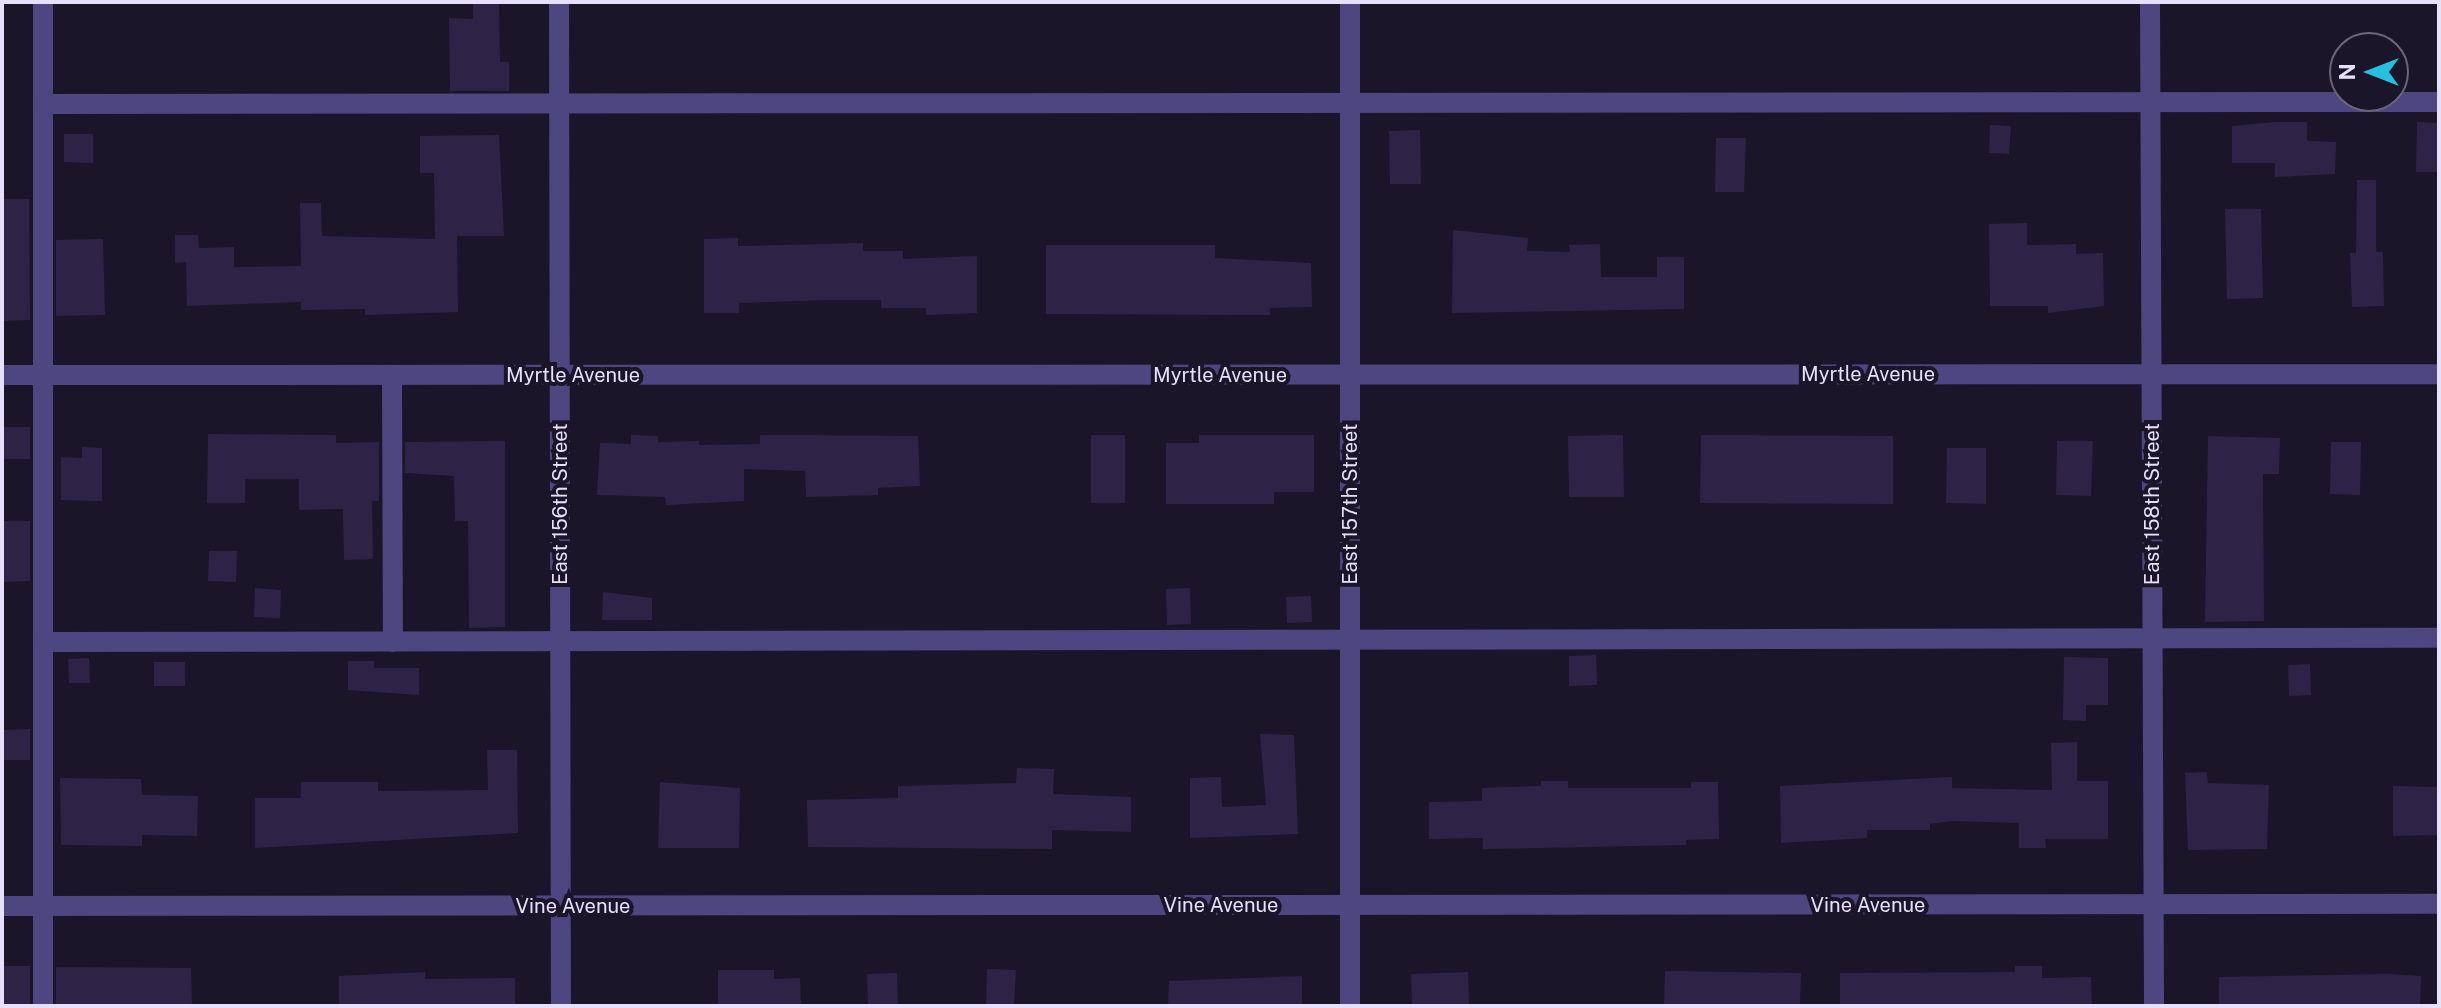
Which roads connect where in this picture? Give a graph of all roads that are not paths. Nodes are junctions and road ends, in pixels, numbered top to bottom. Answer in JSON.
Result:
{"nodes":[{"id":1,"x":43,"y":2,"type":"edge"},
{"id":2,"x":559,"y":2,"type":"edge"},
{"id":3,"x":1350,"y":2,"type":"edge"},
{"id":4,"x":2150,"y":2,"type":"edge"},
{"id":5,"x":2150,"y":102,"type":"junction"},
{"id":6,"x":2439,"y":102,"type":"edge"},
{"id":7,"x":1350,"y":103,"type":"junction"},
{"id":8,"x":43,"y":104,"type":"junction"},
{"id":9,"x":560,"y":104,"type":"junction"},
{"id":10,"x":1350,"y":374,"type":"junction"},
{"id":11,"x":2152,"y":374,"type":"junction"},
{"id":12,"x":2439,"y":374,"type":"edge"},
{"id":13,"x":2,"y":375,"type":"edge"},
{"id":14,"x":43,"y":375,"type":"junction"},
{"id":15,"x":392,"y":375,"type":"junction"},
{"id":16,"x":560,"y":375,"type":"junction"},
{"id":17,"x":2439,"y":638,"type":"edge"},
{"id":18,"x":2153,"y":639,"type":"junction"},
{"id":19,"x":1350,"y":640,"type":"junction"},
{"id":20,"x":561,"y":641,"type":"junction"},
{"id":21,"x":43,"y":642,"type":"junction"},
{"id":22,"x":393,"y":642,"type":"junction"},
{"id":23,"x":2153,"y":904,"type":"junction"},
{"id":24,"x":2439,"y":904,"type":"edge"},
{"id":25,"x":1350,"y":905,"type":"junction"},
{"id":26,"x":2,"y":906,"type":"edge"},
{"id":27,"x":43,"y":906,"type":"junction"},
{"id":28,"x":561,"y":906,"type":"junction"},
{"id":29,"x":43,"y":1006,"type":"edge"},
{"id":30,"x":561,"y":1006,"type":"edge"},
{"id":31,"x":1350,"y":1006,"type":"edge"},
{"id":32,"x":2154,"y":1006,"type":"edge"}],
"edges":[{"from":1,"to":8,"type":"street"},
{"from":2,"to":9,"type":"street","name":"East 156th Street"},
{"from":3,"to":7,"type":"street","name":"East 157th Street"},
{"from":4,"to":5,"type":"street","name":"East 158th Street"},
{"from":5,"to":6,"type":"street"},
{"from":5,"to":7,"type":"street"},
{"from":5,"to":11,"type":"street","name":"East 158th Street"},
{"from":7,"to":9,"type":"street"},
{"from":7,"to":10,"type":"street","name":"East 157th Street"},
{"from":8,"to":9,"type":"street"},
{"from":8,"to":14,"type":"street"},
{"from":9,"to":16,"type":"street","name":"East 156th Street"},
{"from":10,"to":11,"type":"street","name":"Myrtle Avenue"},
{"from":10,"to":16,"type":"street","name":"Myrtle Avenue"},
{"from":10,"to":19,"type":"street","name":"East 157th Street"},
{"from":11,"to":12,"type":"street","name":"Myrtle Avenue"},
{"from":11,"to":18,"type":"street","name":"East 158th Street"},
{"from":13,"to":14,"type":"street","name":"Myrtle Avenue"},
{"from":14,"to":15,"type":"street","name":"Myrtle Avenue"},
{"from":14,"to":21,"type":"street"},
{"from":15,"to":16,"type":"street","name":"Myrtle Avenue"},
{"from":15,"to":22,"type":"street"},
{"from":16,"to":20,"type":"street","name":"East 156th Street"},
{"from":17,"to":18,"type":"street"},
{"from":18,"to":19,"type":"street"},
{"from":18,"to":23,"type":"street","name":"East 158th Street"},
{"from":19,"to":20,"type":"street"},
{"from":19,"to":25,"type":"street","name":"East 157th Street"},
{"from":20,"to":22,"type":"street"},
{"from":20,"to":28,"type":"street","name":"East 156th Street"},
{"from":21,"to":22,"type":"street"},
{"from":21,"to":27,"type":"street"},
{"from":23,"to":24,"type":"street","name":"Vine Avenue"},
{"from":23,"to":25,"type":"street","name":"Vine Avenue"},
{"from":23,"to":32,"type":"street","name":"East 158th Street"},
{"from":25,"to":28,"type":"street","name":"Vine Avenue"},
{"from":25,"to":31,"type":"street","name":"East 157th Street"},
{"from":26,"to":27,"type":"street","name":"Vine Avenue"},
{"from":27,"to":28,"type":"street","name":"Vine Avenue"},
{"from":27,"to":29,"type":"street"},
{"from":28,"to":30,"type":"street","name":"East 156th Street"}]}
